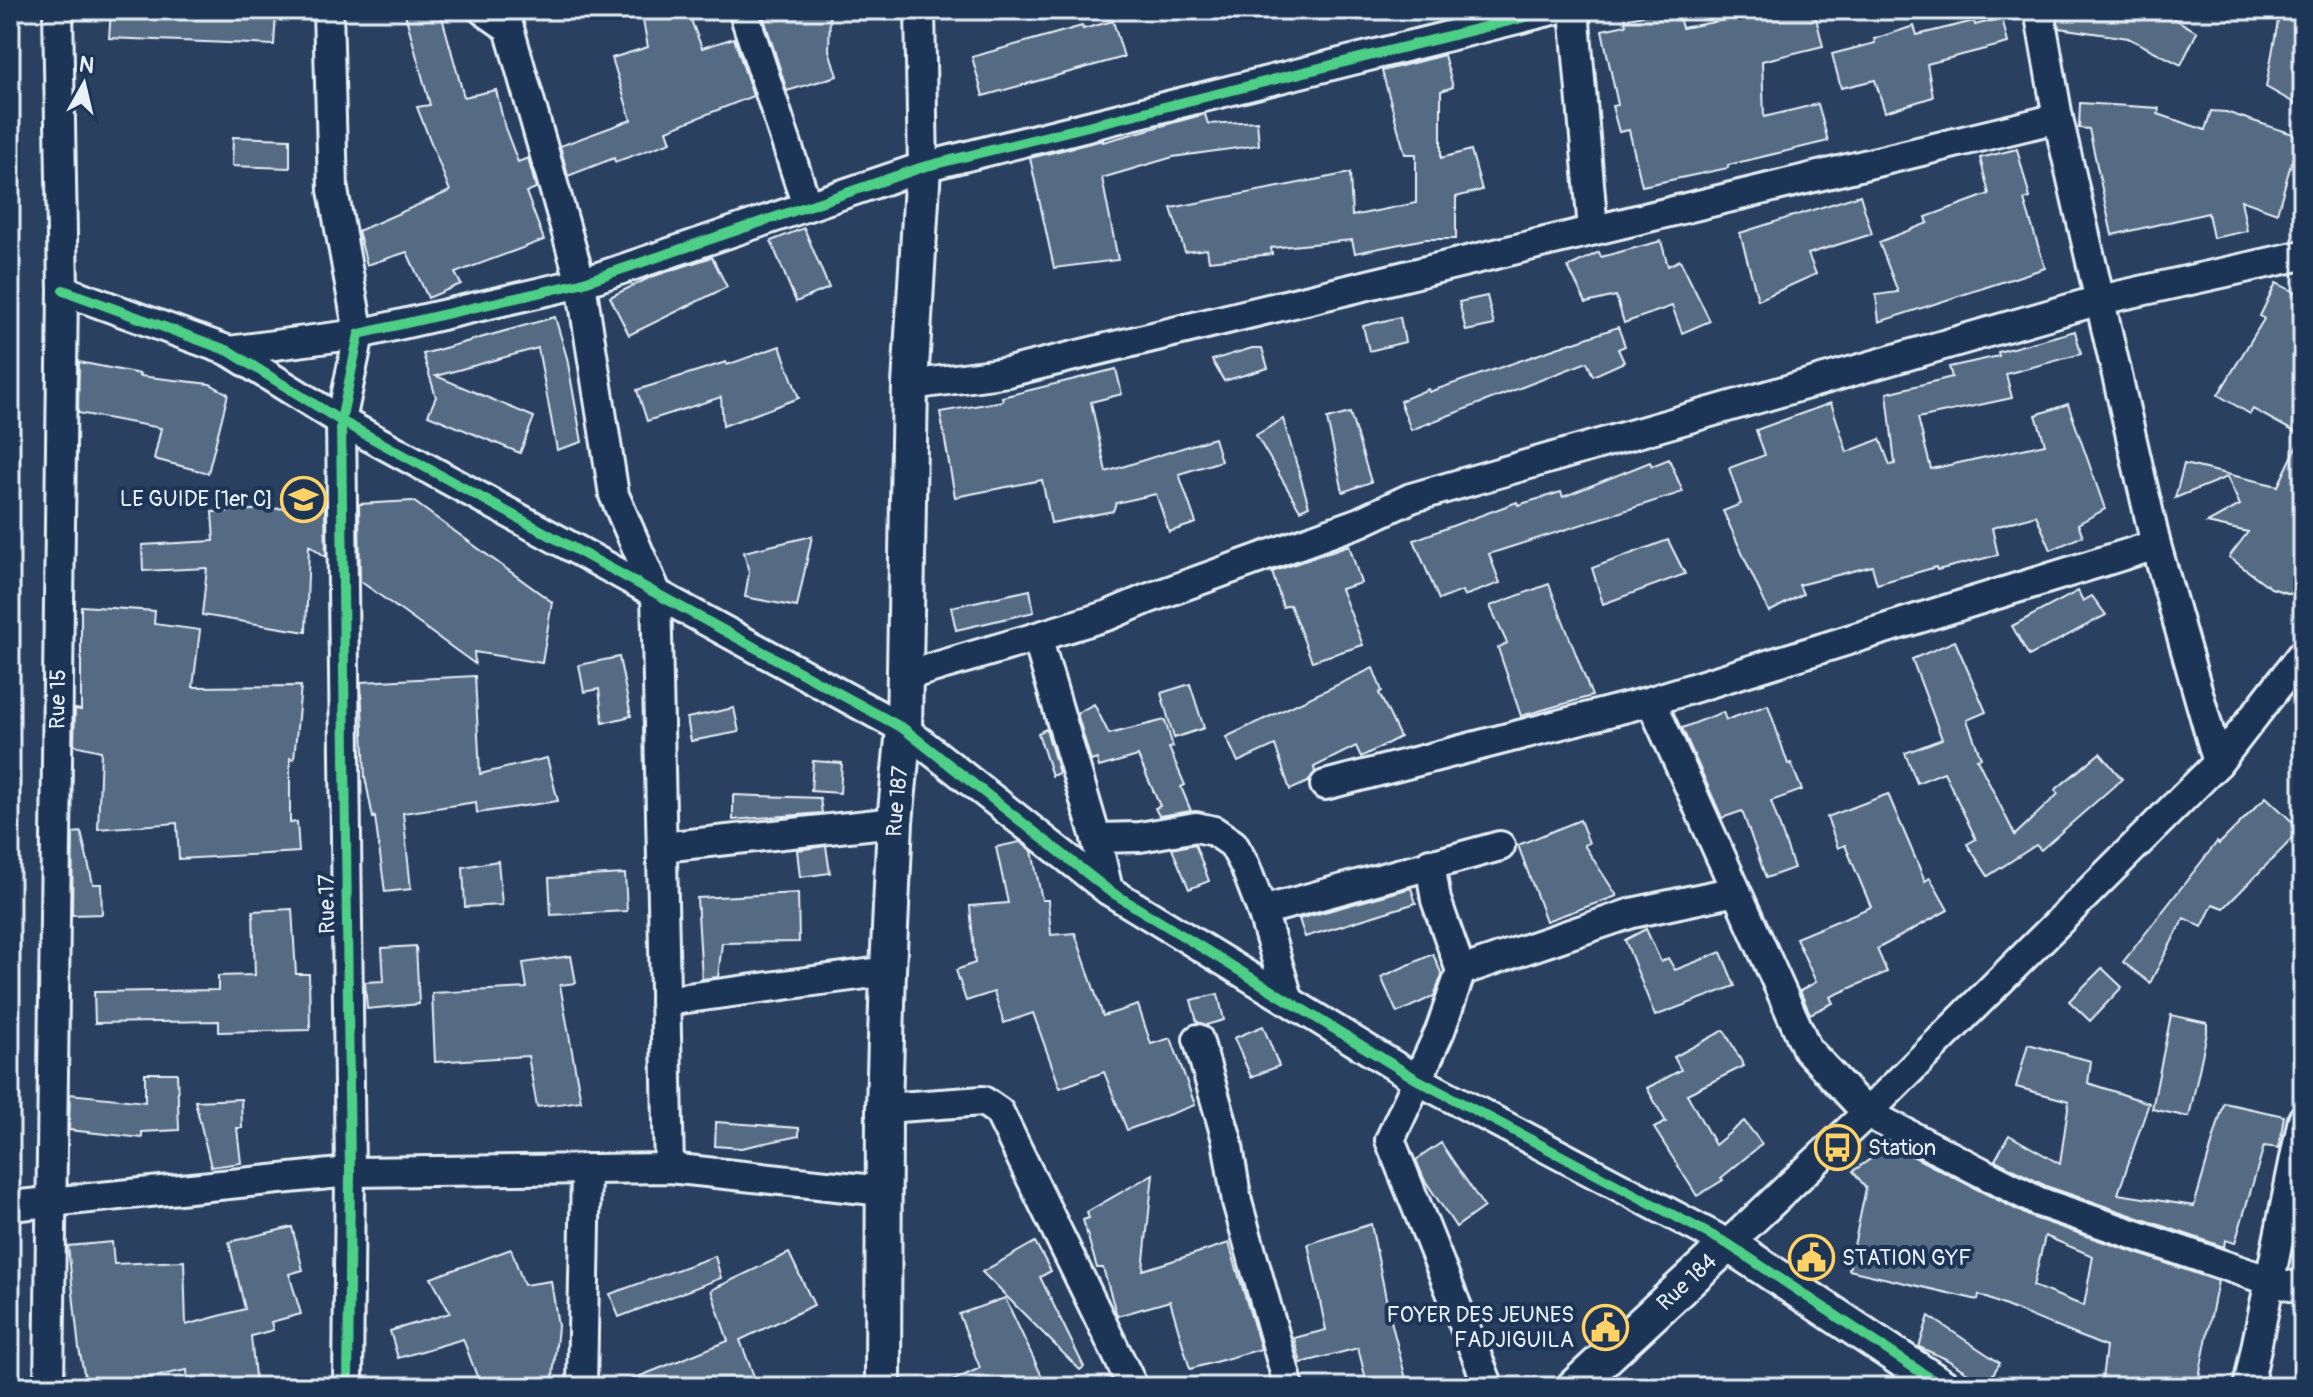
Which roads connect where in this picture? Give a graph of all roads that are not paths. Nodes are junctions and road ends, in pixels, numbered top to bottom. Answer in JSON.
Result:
{"nodes":[{"id":1,"x":58,"y":10,"type":"edge"},
{"id":2,"x":328,"y":10,"type":"edge"},
{"id":3,"x":483,"y":10,"type":"edge"},
{"id":4,"x":920,"y":10,"type":"edge"},
{"id":5,"x":1553,"y":10,"type":"edge"},
{"id":6,"x":1574,"y":10,"type":"edge"},
{"id":7,"x":2039,"y":10,"type":"edge"},
{"id":8,"x":745,"y":16,"type":"dead end"},
{"id":9,"x":2058,"y":118,"type":"junction"},
{"id":10,"x":923,"y":167,"type":"junction"},
{"id":11,"x":807,"y":206,"type":"junction"},
{"id":12,"x":1593,"y":230,"type":"junction"},
{"id":13,"x":2303,"y":255,"type":"edge"},
{"id":14,"x":581,"y":283,"type":"junction"},
{"id":15,"x":63,"y":290,"type":"junction"},
{"id":16,"x":2100,"y":300,"type":"junction"},
{"id":17,"x":359,"y":334,"type":"junction"},
{"id":18,"x":229,"y":351,"type":"junction"},
{"id":19,"x":910,"y":385,"type":"junction"},
{"id":20,"x":341,"y":421,"type":"junction"},
{"id":21,"x":2156,"y":545,"type":"junction"},
{"id":22,"x":656,"y":592,"type":"junction"},
{"id":23,"x":1037,"y":637,"type":"junction"},
{"id":24,"x":2303,"y":653,"type":"edge"},
{"id":25,"x":905,"y":676,"type":"junction"},
{"id":26,"x":1651,"y":701,"type":"junction"},
{"id":27,"x":904,"y":729,"type":"junction"},
{"id":28,"x":2218,"y":763,"type":"junction"},
{"id":29,"x":1325,"y":785,"type":"dead end"},
{"id":30,"x":895,"y":822,"type":"junction"},
{"id":31,"x":1096,"y":838,"type":"junction"},
{"id":32,"x":1500,"y":846,"type":"dead end"},
{"id":33,"x":662,"y":847,"type":"junction"},
{"id":34,"x":1430,"y":863,"type":"junction"},
{"id":35,"x":1108,"y":890,"type":"junction"},
{"id":36,"x":1736,"y":891,"type":"junction"},
{"id":37,"x":1262,"y":911,"type":"junction"},
{"id":38,"x":888,"y":971,"type":"junction"},
{"id":39,"x":1461,"y":971,"type":"junction"},
{"id":40,"x":1288,"y":998,"type":"junction"},
{"id":41,"x":665,"y":1001,"type":"junction"},
{"id":42,"x":1198,"y":1039,"type":"dead end"},
{"id":43,"x":1416,"y":1079,"type":"junction"},
{"id":44,"x":884,"y":1108,"type":"junction"},
{"id":45,"x":1867,"y":1113,"type":"junction"},
{"id":46,"x":2303,"y":1119,"type":"edge"},
{"id":47,"x":669,"y":1168,"type":"junction"},
{"id":48,"x":586,"y":1170,"type":"junction"},
{"id":49,"x":350,"y":1172,"type":"junction"},
{"id":50,"x":883,"y":1191,"type":"junction"},
{"id":51,"x":50,"y":1202,"type":"junction"},
{"id":52,"x":10,"y":1206,"type":"edge"},
{"id":53,"x":1728,"y":1244,"type":"junction"},
{"id":54,"x":2270,"y":1281,"type":"junction"},
{"id":55,"x":2303,"y":1289,"type":"edge"},
{"id":56,"x":49,"y":1387,"type":"edge"},
{"id":57,"x":348,"y":1387,"type":"edge"},
{"id":58,"x":582,"y":1387,"type":"edge"},
{"id":59,"x":883,"y":1387,"type":"edge"},
{"id":60,"x":1133,"y":1387,"type":"edge"},
{"id":61,"x":1289,"y":1387,"type":"edge"},
{"id":62,"x":1489,"y":1387,"type":"edge"},
{"id":63,"x":1574,"y":1387,"type":"edge"},
{"id":64,"x":1943,"y":1387,"type":"edge"},
{"id":65,"x":2248,"y":1387,"type":"edge"}],
"edges":[{"from":1,"to":15,"type":"street","name":"Rue 15"},
{"from":2,"to":17,"type":"street"},
{"from":3,"to":14,"type":"street"},
{"from":4,"to":10,"type":"street"},
{"from":5,"to":10,"type":"street"},
{"from":6,"to":12,"type":"street"},
{"from":7,"to":9,"type":"street"},
{"from":8,"to":11,"type":"street"},
{"from":9,"to":12,"type":"street"},
{"from":9,"to":16,"type":"street"},
{"from":10,"to":11,"type":"street"},
{"from":10,"to":19,"type":"street","name":"Rue 187"},
{"from":11,"to":14,"type":"street"},
{"from":12,"to":19,"type":"street"},
{"from":13,"to":16,"type":"street"},
{"from":14,"to":17,"type":"street"},
{"from":14,"to":22,"type":"street"},
{"from":15,"to":18,"type":"street"},
{"from":15,"to":51,"type":"street","name":"Rue 15"},
{"from":16,"to":21,"type":"street"},
{"from":16,"to":23,"type":"street"},
{"from":17,"to":18,"type":"street"},
{"from":17,"to":20,"type":"street","name":"Rue 17"},
{"from":18,"to":20,"type":"street"},
{"from":19,"to":25,"type":"street","name":"Rue 187"},
{"from":20,"to":22,"type":"street"},
{"from":20,"to":49,"type":"street","name":"Rue 17"},
{"from":21,"to":26,"type":"street"},
{"from":21,"to":28,"type":"street"},
{"from":22,"to":27,"type":"street"},
{"from":22,"to":33,"type":"street"},
{"from":23,"to":25,"type":"street"},
{"from":23,"to":31,"type":"street"},
{"from":24,"to":28,"type":"street"},
{"from":25,"to":27,"type":"street","name":"Rue 187"},
{"from":26,"to":29,"type":"street"},
{"from":26,"to":36,"type":"street"},
{"from":27,"to":30,"type":"street","name":"Rue 187"},
{"from":27,"to":35,"type":"street"},
{"from":28,"to":45,"type":"street"},
{"from":30,"to":33,"type":"street"},
{"from":30,"to":38,"type":"street","name":"Rue 187"},
{"from":31,"to":35,"type":"street"},
{"from":31,"to":37,"type":"street"},
{"from":32,"to":34,"type":"street"},
{"from":33,"to":41,"type":"street"},
{"from":34,"to":37,"type":"street"},
{"from":34,"to":39,"type":"street"},
{"from":35,"to":40,"type":"street"},
{"from":36,"to":39,"type":"street"},
{"from":36,"to":45,"type":"street"},
{"from":37,"to":40,"type":"street"},
{"from":38,"to":41,"type":"street"},
{"from":38,"to":44,"type":"street","name":"Rue 187"},
{"from":39,"to":43,"type":"street"},
{"from":40,"to":43,"type":"street"},
{"from":41,"to":47,"type":"street"},
{"from":42,"to":61,"type":"street"},
{"from":43,"to":53,"type":"street"},
{"from":43,"to":62,"type":"street"},
{"from":44,"to":50,"type":"street","name":"Rue 187"},
{"from":44,"to":60,"type":"street"},
{"from":45,"to":53,"type":"street"},
{"from":45,"to":54,"type":"street"},
{"from":46,"to":54,"type":"street"},
{"from":47,"to":48,"type":"street"},
{"from":47,"to":50,"type":"street"},
{"from":48,"to":49,"type":"street"},
{"from":48,"to":58,"type":"street"},
{"from":49,"to":51,"type":"street"},
{"from":49,"to":57,"type":"street","name":"Rue 17"},
{"from":50,"to":59,"type":"street","name":"Rue 187"},
{"from":51,"to":52,"type":"street"},
{"from":51,"to":56,"type":"street","name":"Rue 15"},
{"from":53,"to":63,"type":"street","name":"Rue 184"},
{"from":53,"to":64,"type":"street"},
{"from":54,"to":55,"type":"street"},
{"from":54,"to":65,"type":"street"}]}
